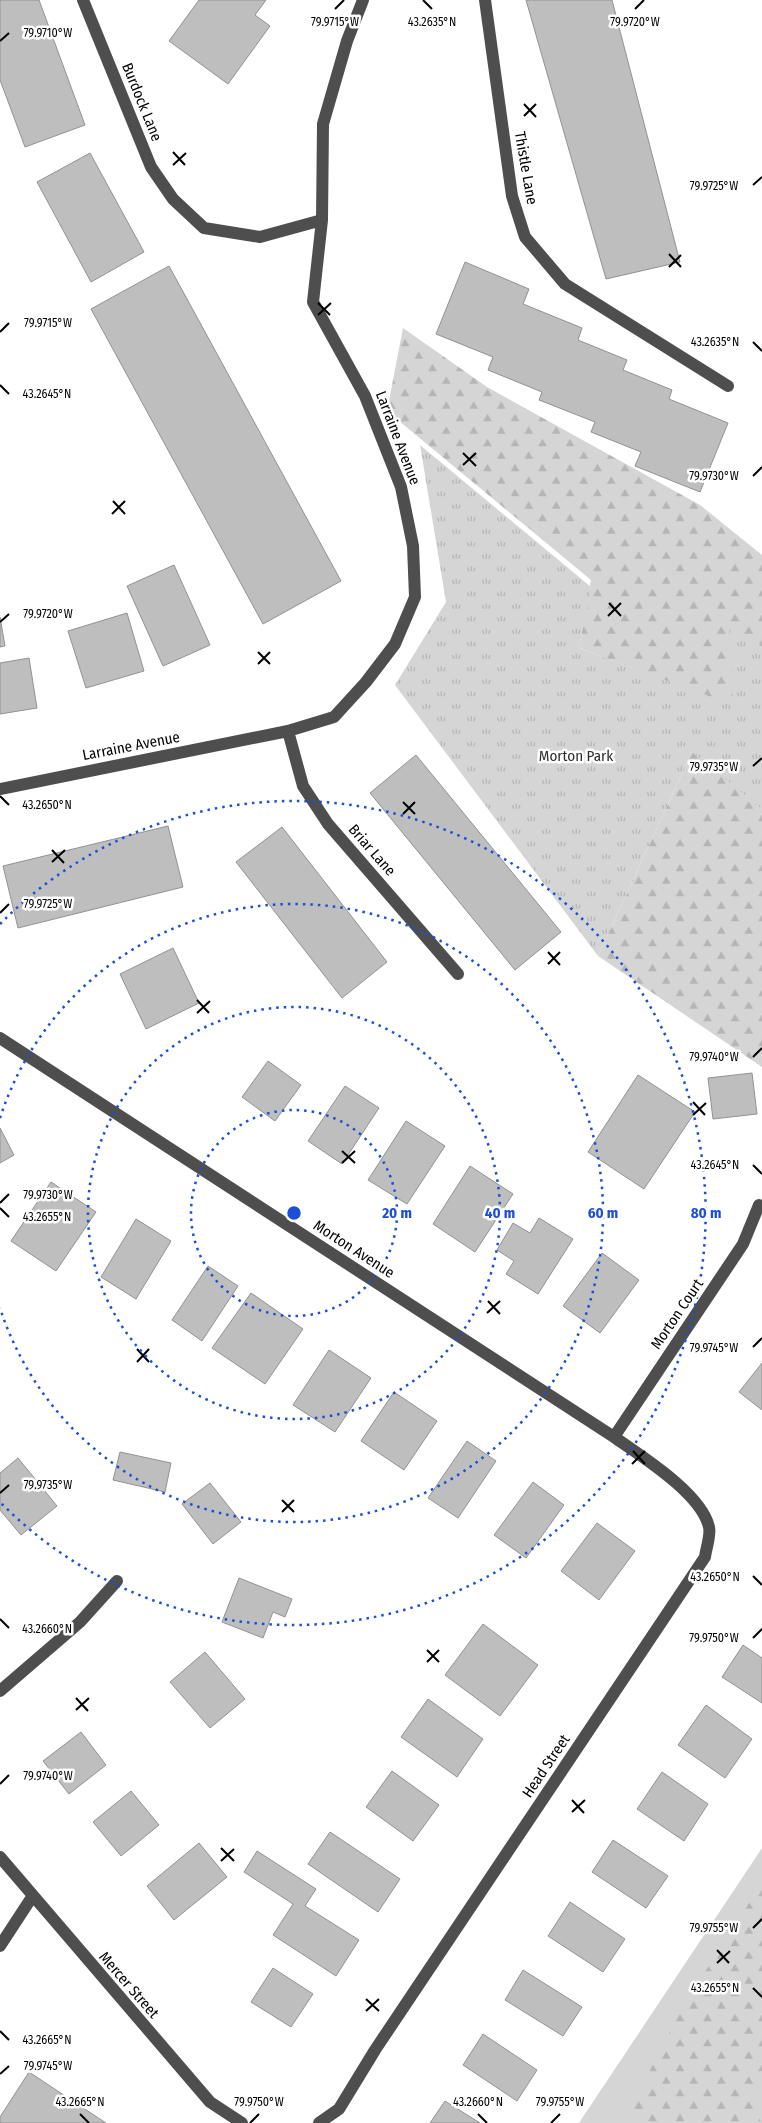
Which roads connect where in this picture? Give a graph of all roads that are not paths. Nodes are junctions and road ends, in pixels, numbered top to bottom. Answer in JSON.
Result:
{"nodes":[{"id":1,"x":83,"y":0,"type":"edge"},
{"id":2,"x":363,"y":0,"type":"edge"},
{"id":3,"x":485,"y":0,"type":"edge"},
{"id":4,"x":322,"y":220,"type":"junction"},
{"id":5,"x":728,"y":386,"type":"dead end"},
{"id":6,"x":288,"y":732,"type":"junction"},
{"id":7,"x":0,"y":789,"type":"edge"},
{"id":8,"x":458,"y":974,"type":"dead end"},
{"id":9,"x":0,"y":1038,"type":"edge"},
{"id":10,"x":759,"y":1205,"type":"dead end"},
{"id":11,"x":614,"y":1437,"type":"junction"},
{"id":12,"x":117,"y":1582,"type":"dead end"},
{"id":13,"x":0,"y":1691,"type":"edge"},
{"id":14,"x":0,"y":1857,"type":"edge"},
{"id":15,"x":32,"y":1897,"type":"junction"},
{"id":16,"x":0,"y":1946,"type":"edge"},
{"id":17,"x":242,"y":2123,"type":"edge"},
{"id":18,"x":319,"y":2123,"type":"edge"}],
"edges":[{"from":1,"to":4,"type":"street","name":"Burdock Lane"},
{"from":2,"to":4,"type":"street","name":"Larraine Avenue"},
{"from":3,"to":5,"type":"street","name":"Thistle Lane"},
{"from":4,"to":6,"type":"street","name":"Larraine Avenue"},
{"from":6,"to":7,"type":"street","name":"Larraine Avenue"},
{"from":6,"to":8,"type":"street","name":"Briar Lane"},
{"from":9,"to":11,"type":"street","name":"Morton Avenue"},
{"from":10,"to":11,"type":"street","name":"Morton Court"},
{"from":11,"to":18,"type":"street","name":"Head Street"},
{"from":12,"to":13,"type":"street"},
{"from":14,"to":15,"type":"street","name":"Mercer Street"},
{"from":15,"to":16,"type":"street"},
{"from":15,"to":17,"type":"street","name":"Mercer Street"}]}
